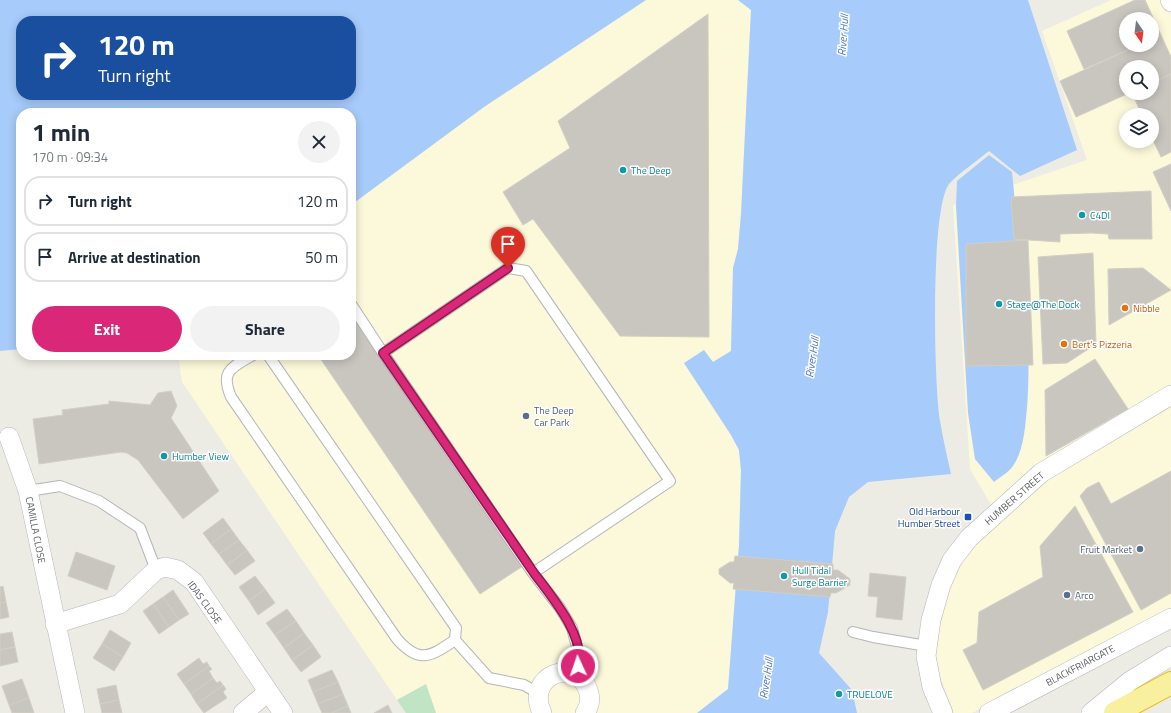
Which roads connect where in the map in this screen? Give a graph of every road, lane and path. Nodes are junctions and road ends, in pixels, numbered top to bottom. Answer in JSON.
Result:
{"nodes":[{"id":1,"x":356,"y":312,"type":"edge"},
{"id":2,"x":383,"y":353,"type":"junction"},
{"id":3,"x":244,"y":360,"type":"edge"},
{"id":4,"x":271,"y":360,"type":"edge"},
{"id":5,"x":1171,"y":395,"type":"edge"},
{"id":6,"x":10,"y":437,"type":"dead end"},
{"id":7,"x":28,"y":491,"type":"junction"},
{"id":8,"x":156,"y":570,"type":"junction"},
{"id":9,"x":534,"y":573,"type":"junction"},
{"id":10,"x":1171,"y":618,"type":"edge"},
{"id":11,"x":55,"y":624,"type":"junction"},
{"id":12,"x":853,"y":632,"type":"dead end"},
{"id":13,"x":455,"y":640,"type":"junction"},
{"id":14,"x":927,"y":646,"type":"junction"},
{"id":15,"x":1171,"y":656,"type":"edge"},
{"id":16,"x":576,"y":674,"type":"junction"},
{"id":17,"x":1171,"y":683,"type":"edge"},
{"id":18,"x":1135,"y":691,"type":"junction"},
{"id":19,"x":268,"y":692,"type":"junction"},
{"id":20,"x":538,"y":693,"type":"junction"},
{"id":21,"x":75,"y":713,"type":"edge"},
{"id":22,"x":243,"y":713,"type":"edge"},
{"id":23,"x":283,"y":713,"type":"edge"},
{"id":24,"x":542,"y":713,"type":"edge"},
{"id":25,"x":585,"y":713,"type":"edge"},
{"id":26,"x":942,"y":713,"type":"edge"},
{"id":27,"x":989,"y":713,"type":"edge"},
{"id":28,"x":1091,"y":713,"type":"edge"},
{"id":29,"x":1115,"y":713,"type":"edge"}],
"edges":[{"from":1,"to":2,"type":"lane"},
{"from":2,"to":9,"type":"lane"},
{"from":2,"to":9,"type":"lane"},
{"from":3,"to":13,"type":"lane"},
{"from":4,"to":13,"type":"lane"},
{"from":5,"to":14,"type":"street","name":"HUMBER STREET"},
{"from":6,"to":7,"type":"street","name":"CAMILLA CLOSE"},
{"from":7,"to":8,"type":"lane"},
{"from":7,"to":11,"type":"street","name":"CAMILLA CLOSE"},
{"from":8,"to":11,"type":"street"},
{"from":8,"to":19,"type":"street","name":"IDAS CLOSE"},
{"from":9,"to":16,"type":"lane"},
{"from":10,"to":27,"type":"street","name":"BLACKFRIARGATE"},
{"from":11,"to":21,"type":"street","name":"CAMILLA CLOSE"},
{"from":12,"to":14,"type":"lane"},
{"from":13,"to":20,"type":"lane"},
{"from":14,"to":26,"type":"street","name":"HUMBER STREET"},
{"from":15,"to":18,"type":"street"},
{"from":16,"to":20,"type":"street"},
{"from":16,"to":25,"type":"street"},
{"from":17,"to":18,"type":"highway"},
{"from":18,"to":28,"type":"street"},
{"from":18,"to":29,"type":"highway"},
{"from":19,"to":22,"type":"street"},
{"from":19,"to":23,"type":"street","name":"IDAS CLOSE"},
{"from":20,"to":24,"type":"street"}]}
